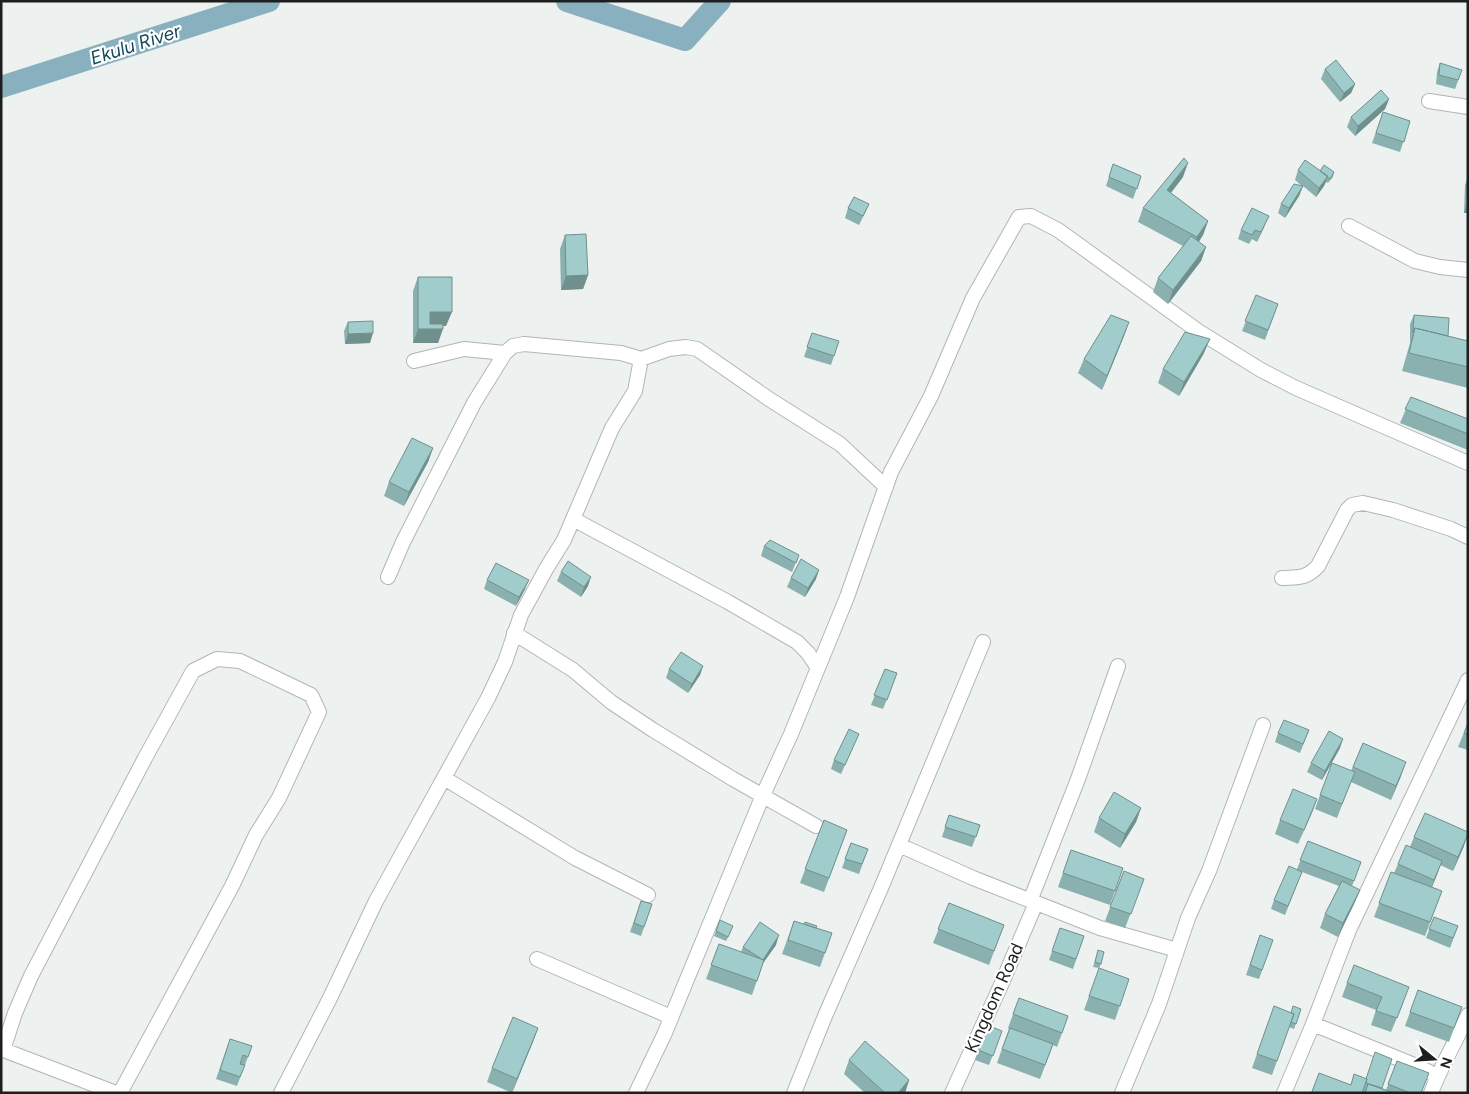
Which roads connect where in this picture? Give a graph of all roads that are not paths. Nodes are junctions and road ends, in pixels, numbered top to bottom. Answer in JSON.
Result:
{"nodes":[{"id":1,"x":1429,"y":101,"type":"dead end"},
{"id":2,"x":1468,"y":107,"type":"edge"},
{"id":3,"x":1349,"y":226,"type":"dead end"},
{"id":4,"x":1468,"y":270,"type":"edge"},
{"id":5,"x":505,"y":353,"type":"junction"},
{"id":6,"x":641,"y":359,"type":"junction"},
{"id":7,"x":414,"y":361,"type":"dead end"},
{"id":8,"x":1468,"y":463,"type":"edge"},
{"id":9,"x":886,"y":487,"type":"junction"},
{"id":10,"x":573,"y":519,"type":"junction"},
{"id":11,"x":1468,"y":537,"type":"edge"},
{"id":12,"x":388,"y":577,"type":"dead end"},
{"id":13,"x":1282,"y":578,"type":"dead end"},
{"id":14,"x":514,"y":633,"type":"junction"},
{"id":15,"x":983,"y":642,"type":"dead end"},
{"id":16,"x":1118,"y":666,"type":"dead end"},
{"id":17,"x":818,"y":668,"type":"junction"},
{"id":18,"x":1468,"y":680,"type":"edge"},
{"id":19,"x":1263,"y":724,"type":"dead end"},
{"id":20,"x":444,"y":778,"type":"junction"},
{"id":21,"x":763,"y":795,"type":"junction"},
{"id":22,"x":816,"y":826,"type":"dead end"},
{"id":23,"x":899,"y":845,"type":"junction"},
{"id":24,"x":648,"y":895,"type":"dead end"},
{"id":25,"x":1033,"y":902,"type":"junction"},
{"id":26,"x":1178,"y":950,"type":"junction"},
{"id":27,"x":537,"y":960,"type":"dead end"},
{"id":28,"x":1468,"y":1015,"type":"edge"},
{"id":29,"x":671,"y":1017,"type":"junction"},
{"id":30,"x":1313,"y":1024,"type":"junction"},
{"id":31,"x":2,"y":1049,"type":"edge"},
{"id":32,"x":1437,"y":1076,"type":"junction"},
{"id":33,"x":116,"y":1093,"type":"edge"},
{"id":34,"x":120,"y":1093,"type":"edge"},
{"id":35,"x":281,"y":1093,"type":"edge"},
{"id":36,"x":636,"y":1093,"type":"edge"},
{"id":37,"x":794,"y":1093,"type":"edge"},
{"id":38,"x":952,"y":1093,"type":"edge"},
{"id":39,"x":1122,"y":1093,"type":"edge"},
{"id":40,"x":1284,"y":1093,"type":"edge"},
{"id":41,"x":1431,"y":1093,"type":"edge"}],
"edges":[{"from":1,"to":2,"type":"street"},
{"from":3,"to":4,"type":"street"},
{"from":5,"to":6,"type":"street"},
{"from":5,"to":7,"type":"street"},
{"from":5,"to":12,"type":"street"},
{"from":6,"to":9,"type":"street"},
{"from":6,"to":10,"type":"street"},
{"from":8,"to":9,"type":"street"},
{"from":9,"to":17,"type":"street"},
{"from":10,"to":14,"type":"street"},
{"from":10,"to":17,"type":"street"},
{"from":11,"to":13,"type":"street"},
{"from":14,"to":20,"type":"street"},
{"from":14,"to":21,"type":"street"},
{"from":15,"to":23,"type":"street"},
{"from":16,"to":25,"type":"street","name":"Kingdom Road"},
{"from":17,"to":21,"type":"street"},
{"from":18,"to":30,"type":"street"},
{"from":19,"to":26,"type":"street"},
{"from":20,"to":24,"type":"street"},
{"from":20,"to":35,"type":"street"},
{"from":21,"to":22,"type":"street"},
{"from":21,"to":29,"type":"street"},
{"from":23,"to":25,"type":"street"},
{"from":23,"to":37,"type":"street"},
{"from":25,"to":26,"type":"street"},
{"from":25,"to":38,"type":"street","name":"Kingdom Road"},
{"from":26,"to":39,"type":"street"},
{"from":27,"to":29,"type":"street"},
{"from":28,"to":32,"type":"street"},
{"from":29,"to":36,"type":"street"},
{"from":30,"to":32,"type":"street"},
{"from":30,"to":40,"type":"street"},
{"from":31,"to":33,"type":"street"},
{"from":31,"to":34,"type":"street"},
{"from":32,"to":41,"type":"street"}]}
